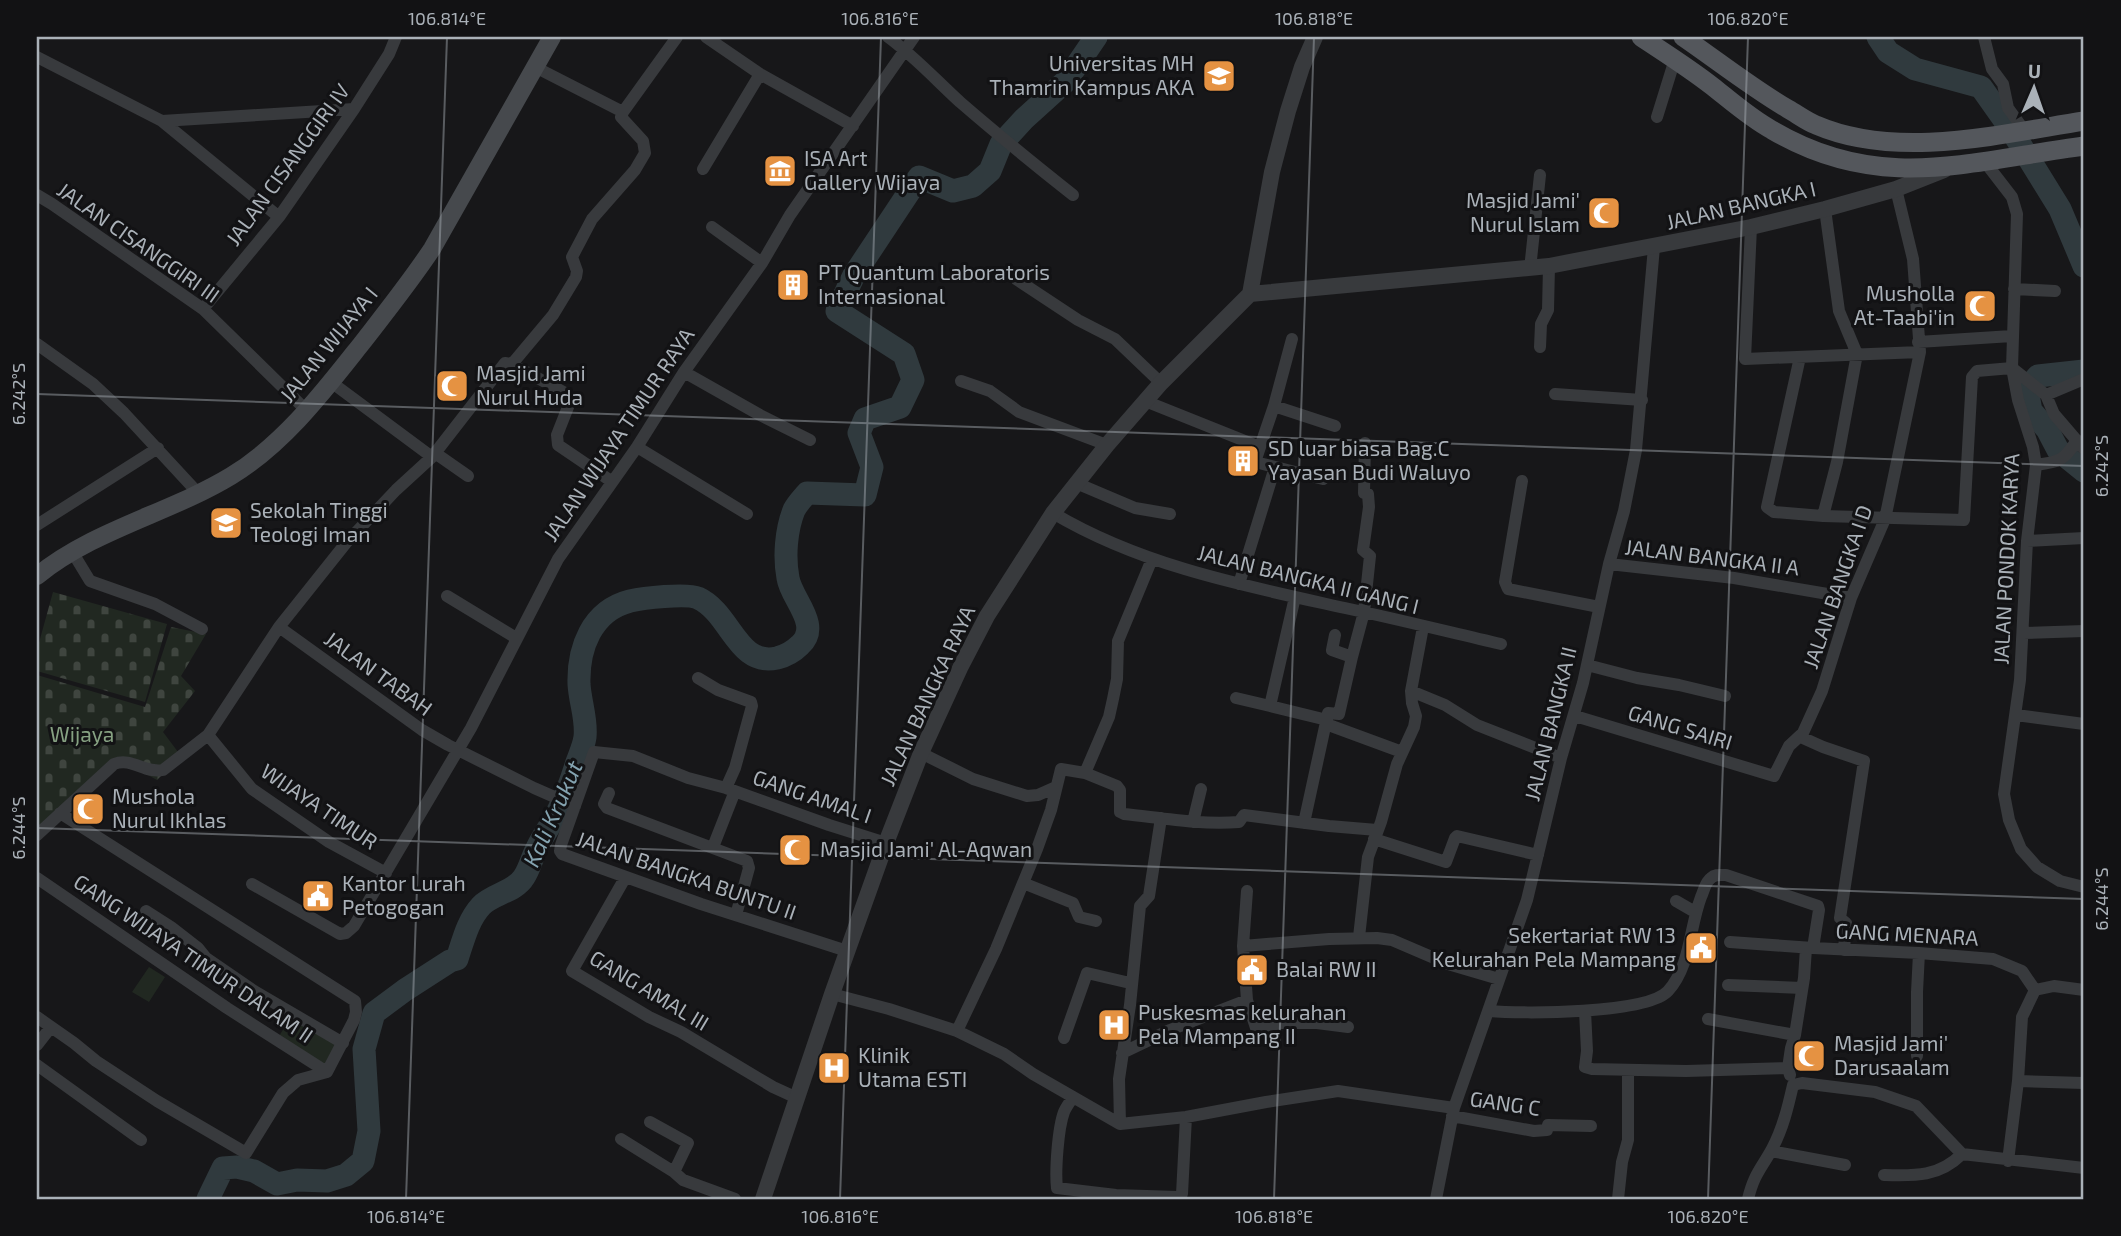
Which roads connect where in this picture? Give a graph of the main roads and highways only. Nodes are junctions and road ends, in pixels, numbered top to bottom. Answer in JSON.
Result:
{"nodes":[{"id":1,"x":552,"y":37,"type":"edge"},
{"id":2,"x":1641,"y":37,"type":"edge"},
{"id":3,"x":1683,"y":37,"type":"edge"},
{"id":4,"x":2084,"y":121,"type":"edge"},
{"id":5,"x":2084,"y":146,"type":"edge"},
{"id":6,"x":37,"y":576,"type":"edge"}],
"edges":[{"from":1,"to":6,"type":"main road","name":"JALAN WIJAYA I"},
{"from":2,"to":5,"type":"main road"},
{"from":3,"to":4,"type":"main road"}]}
